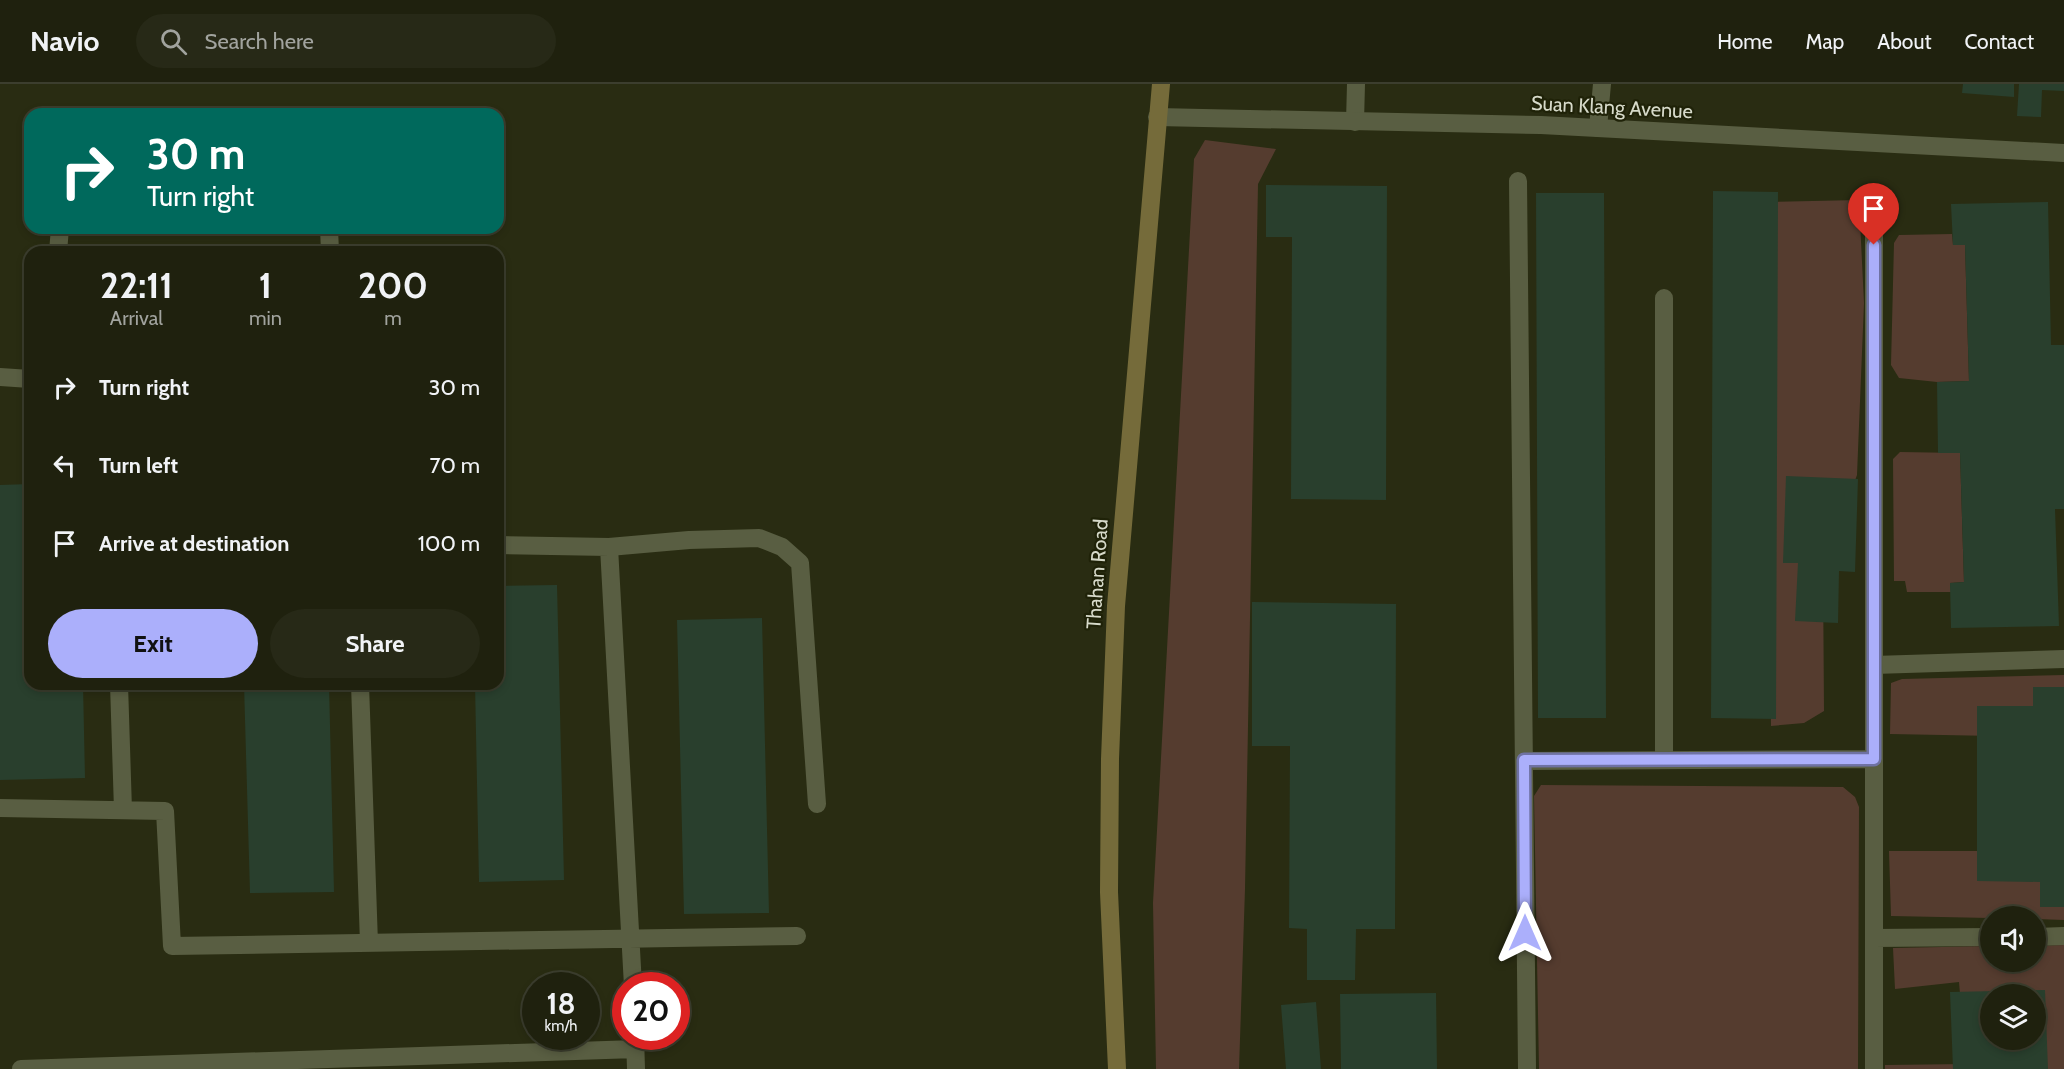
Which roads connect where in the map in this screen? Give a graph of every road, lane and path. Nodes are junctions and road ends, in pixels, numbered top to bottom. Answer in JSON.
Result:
{"nodes":[{"id":1,"x":1161,"y":84,"type":"edge"},
{"id":2,"x":1356,"y":84,"type":"edge"},
{"id":3,"x":1602,"y":84,"type":"edge"},
{"id":4,"x":1157,"y":117,"type":"junction"},
{"id":5,"x":1355,"y":122,"type":"junction"},
{"id":6,"x":1598,"y":128,"type":"junction"},
{"id":7,"x":2064,"y":153,"type":"edge"},
{"id":8,"x":1518,"y":180,"type":"dead end"},
{"id":9,"x":1874,"y":198,"type":"dead end"},
{"id":10,"x":1664,"y":298,"type":"dead end"},
{"id":11,"x":0,"y":377,"type":"edge"},
{"id":12,"x":24,"y":379,"type":"edge"},
{"id":13,"x":504,"y":545,"type":"edge"},
{"id":14,"x":609,"y":547,"type":"junction"},
{"id":15,"x":2064,"y":659,"type":"edge"},
{"id":16,"x":1874,"y":665,"type":"junction"},
{"id":17,"x":119,"y":690,"type":"edge"},
{"id":18,"x":360,"y":690,"type":"edge"},
{"id":19,"x":1874,"y":759,"type":"junction"},
{"id":20,"x":1524,"y":760,"type":"junction"},
{"id":21,"x":1664,"y":760,"type":"junction"},
{"id":22,"x":817,"y":804,"type":"dead end"},
{"id":23,"x":0,"y":808,"type":"edge"},
{"id":24,"x":123,"y":810,"type":"junction"},
{"id":25,"x":797,"y":936,"type":"dead end"},
{"id":26,"x":2064,"y":936,"type":"edge"},
{"id":27,"x":1980,"y":937,"type":"edge"},
{"id":28,"x":2046,"y":937,"type":"edge"},
{"id":29,"x":1874,"y":938,"type":"junction"},
{"id":30,"x":631,"y":940,"type":"junction"},
{"id":31,"x":369,"y":943,"type":"junction"},
{"id":32,"x":632,"y":972,"type":"edge"},
{"id":33,"x":612,"y":1044,"type":"edge"},
{"id":34,"x":635,"y":1050,"type":"edge"},
{"id":35,"x":21,"y":1069,"type":"edge"},
{"id":36,"x":636,"y":1069,"type":"edge"},
{"id":37,"x":1117,"y":1069,"type":"edge"},
{"id":38,"x":1527,"y":1069,"type":"edge"},
{"id":39,"x":1874,"y":1069,"type":"edge"}],
"edges":[{"from":1,"to":4,"type":"main road","name":"Thahan Road"},
{"from":2,"to":5,"type":"street"},
{"from":3,"to":6,"type":"street"},
{"from":4,"to":5,"type":"street","name":"Suan Klang Avenue"},
{"from":4,"to":37,"type":"main road","name":"Thahan Road"},
{"from":5,"to":6,"type":"street","name":"Suan Klang Avenue"},
{"from":6,"to":7,"type":"street","name":"Suan Klang Avenue"},
{"from":8,"to":20,"type":"street"},
{"from":9,"to":16,"type":"street"},
{"from":10,"to":21,"type":"street"},
{"from":11,"to":12,"type":"street"},
{"from":13,"to":14,"type":"street"},
{"from":14,"to":22,"type":"street"},
{"from":14,"to":30,"type":"street"},
{"from":15,"to":16,"type":"street"},
{"from":16,"to":19,"type":"street"},
{"from":17,"to":24,"type":"street"},
{"from":18,"to":31,"type":"street"},
{"from":19,"to":21,"type":"street"},
{"from":19,"to":29,"type":"street"},
{"from":20,"to":21,"type":"street"},
{"from":20,"to":38,"type":"street"},
{"from":23,"to":24,"type":"street"},
{"from":24,"to":31,"type":"street"},
{"from":25,"to":30,"type":"street"},
{"from":26,"to":28,"type":"street"},
{"from":27,"to":29,"type":"street"},
{"from":29,"to":39,"type":"street"},
{"from":30,"to":31,"type":"street"},
{"from":30,"to":32,"type":"street"},
{"from":33,"to":35,"type":"street"},
{"from":34,"to":36,"type":"street"}]}
